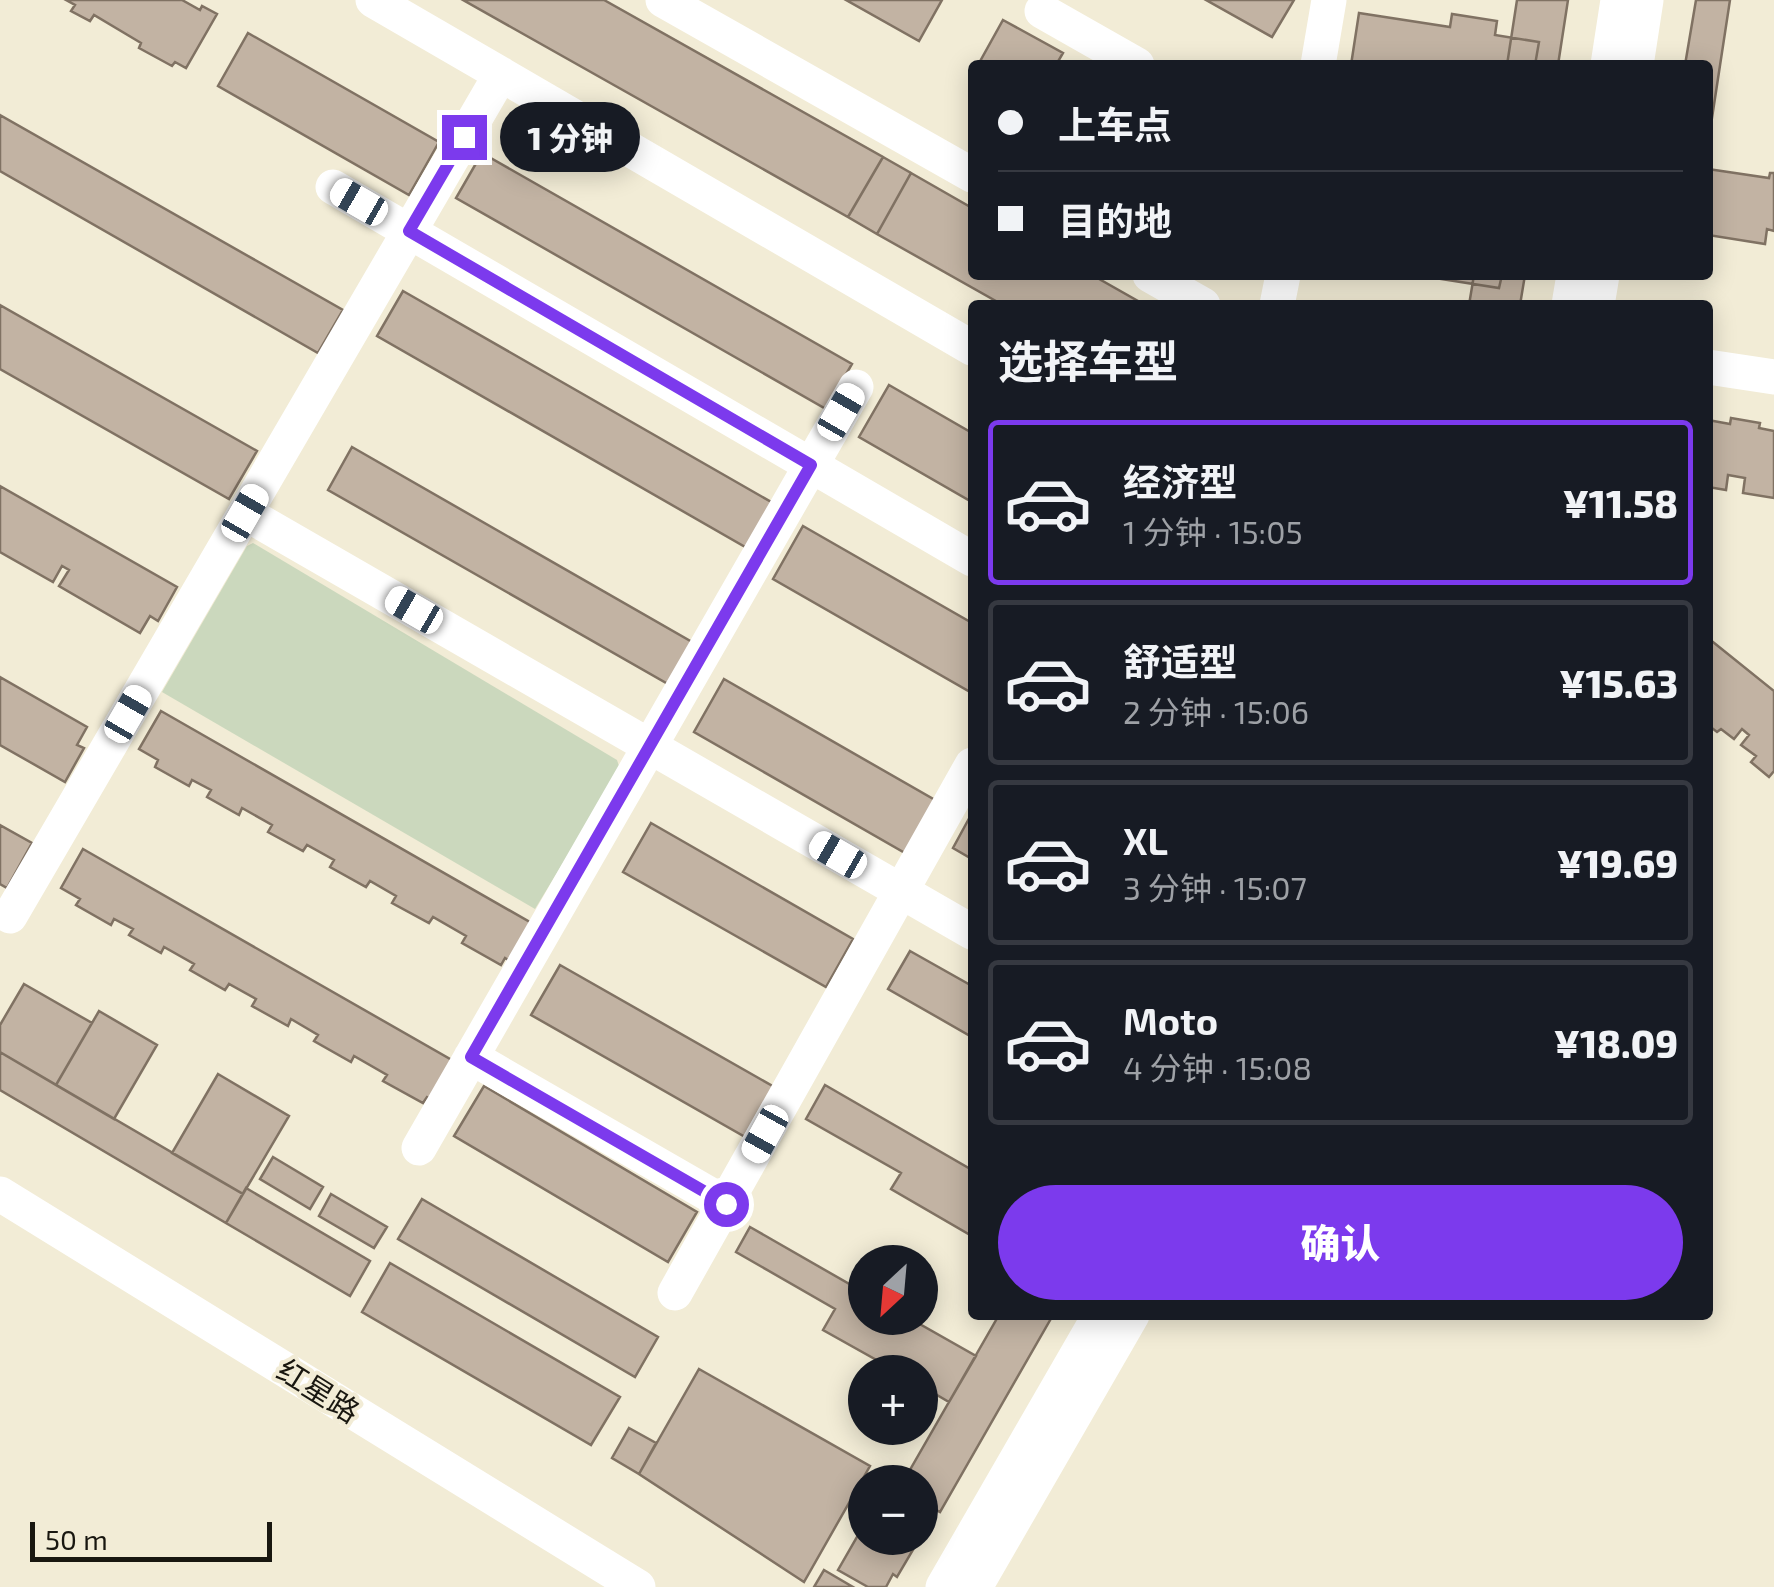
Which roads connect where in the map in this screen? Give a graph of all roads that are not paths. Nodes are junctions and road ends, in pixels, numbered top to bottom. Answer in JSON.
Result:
{"nodes":[{"id":1,"x":372,"y":0,"type":"edge"},
{"id":2,"x":663,"y":0,"type":"edge"},
{"id":3,"x":1329,"y":0,"type":"edge"},
{"id":4,"x":1618,"y":0,"type":"edge"},
{"id":5,"x":1646,"y":0,"type":"edge"},
{"id":6,"x":415,"y":10,"type":"edge"},
{"id":7,"x":1042,"y":11,"type":"dead end"},
{"id":8,"x":1128,"y":60,"type":"edge"},
{"id":9,"x":1319,"y":60,"type":"edge"},
{"id":10,"x":1609,"y":60,"type":"edge"},
{"id":11,"x":1637,"y":60,"type":"edge"},
{"id":12,"x":501,"y":74,"type":"junction"},
{"id":13,"x":968,"y":173,"type":"edge"},
{"id":14,"x":334,"y":187,"type":"dead end"},
{"id":15,"x":409,"y":231,"type":"junction"},
{"id":16,"x":1159,"y":280,"type":"edge"},
{"id":17,"x":1194,"y":300,"type":"edge"},
{"id":18,"x":968,"y":346,"type":"edge"},
{"id":19,"x":1713,"y":368,"type":"edge"},
{"id":20,"x":1774,"y":377,"type":"edge"},
{"id":21,"x":856,"y":386,"type":"dead end"},
{"id":22,"x":811,"y":465,"type":"junction"},
{"id":23,"x":245,"y":513,"type":"junction"},
{"id":24,"x":968,"y":557,"type":"edge"},
{"id":25,"x":650,"y":746,"type":"junction"},
{"id":26,"x":968,"y":773,"type":"edge"},
{"id":27,"x":902,"y":891,"type":"junction"},
{"id":28,"x":10,"y":916,"type":"dead end"},
{"id":29,"x":968,"y":930,"type":"edge"},
{"id":30,"x":471,"y":1057,"type":"junction"},
{"id":31,"x":419,"y":1148,"type":"dead end"},
{"id":32,"x":0,"y":1194,"type":"edge"},
{"id":33,"x":726,"y":1204,"type":"junction"},
{"id":34,"x":675,"y":1293,"type":"dead end"},
{"id":35,"x":1097,"y":1320,"type":"edge"},
{"id":36,"x":1129,"y":1320,"type":"edge"},
{"id":37,"x":638,"y":1587,"type":"edge"},
{"id":38,"x":942,"y":1587,"type":"edge"},
{"id":39,"x":975,"y":1587,"type":"edge"}],
"edges":[{"from":1,"to":6,"type":"street"},
{"from":2,"to":13,"type":"street"},
{"from":3,"to":9,"type":"street"},
{"from":4,"to":10,"type":"street"},
{"from":5,"to":11,"type":"street"},
{"from":6,"to":12,"type":"street"},
{"from":7,"to":8,"type":"street"},
{"from":12,"to":15,"type":"street"},
{"from":12,"to":18,"type":"street"},
{"from":14,"to":15,"type":"street"},
{"from":15,"to":22,"type":"street"},
{"from":15,"to":23,"type":"street"},
{"from":16,"to":17,"type":"street"},
{"from":19,"to":20,"type":"street"},
{"from":21,"to":22,"type":"street"},
{"from":22,"to":24,"type":"street"},
{"from":22,"to":25,"type":"street"},
{"from":23,"to":25,"type":"street"},
{"from":23,"to":28,"type":"street"},
{"from":25,"to":27,"type":"street"},
{"from":25,"to":30,"type":"street"},
{"from":26,"to":27,"type":"street"},
{"from":27,"to":29,"type":"street"},
{"from":27,"to":33,"type":"street"},
{"from":30,"to":31,"type":"street"},
{"from":30,"to":33,"type":"street"},
{"from":32,"to":37,"type":"street","name":"红星路"},
{"from":33,"to":34,"type":"street"},
{"from":35,"to":38,"type":"street"},
{"from":36,"to":39,"type":"street"}]}
